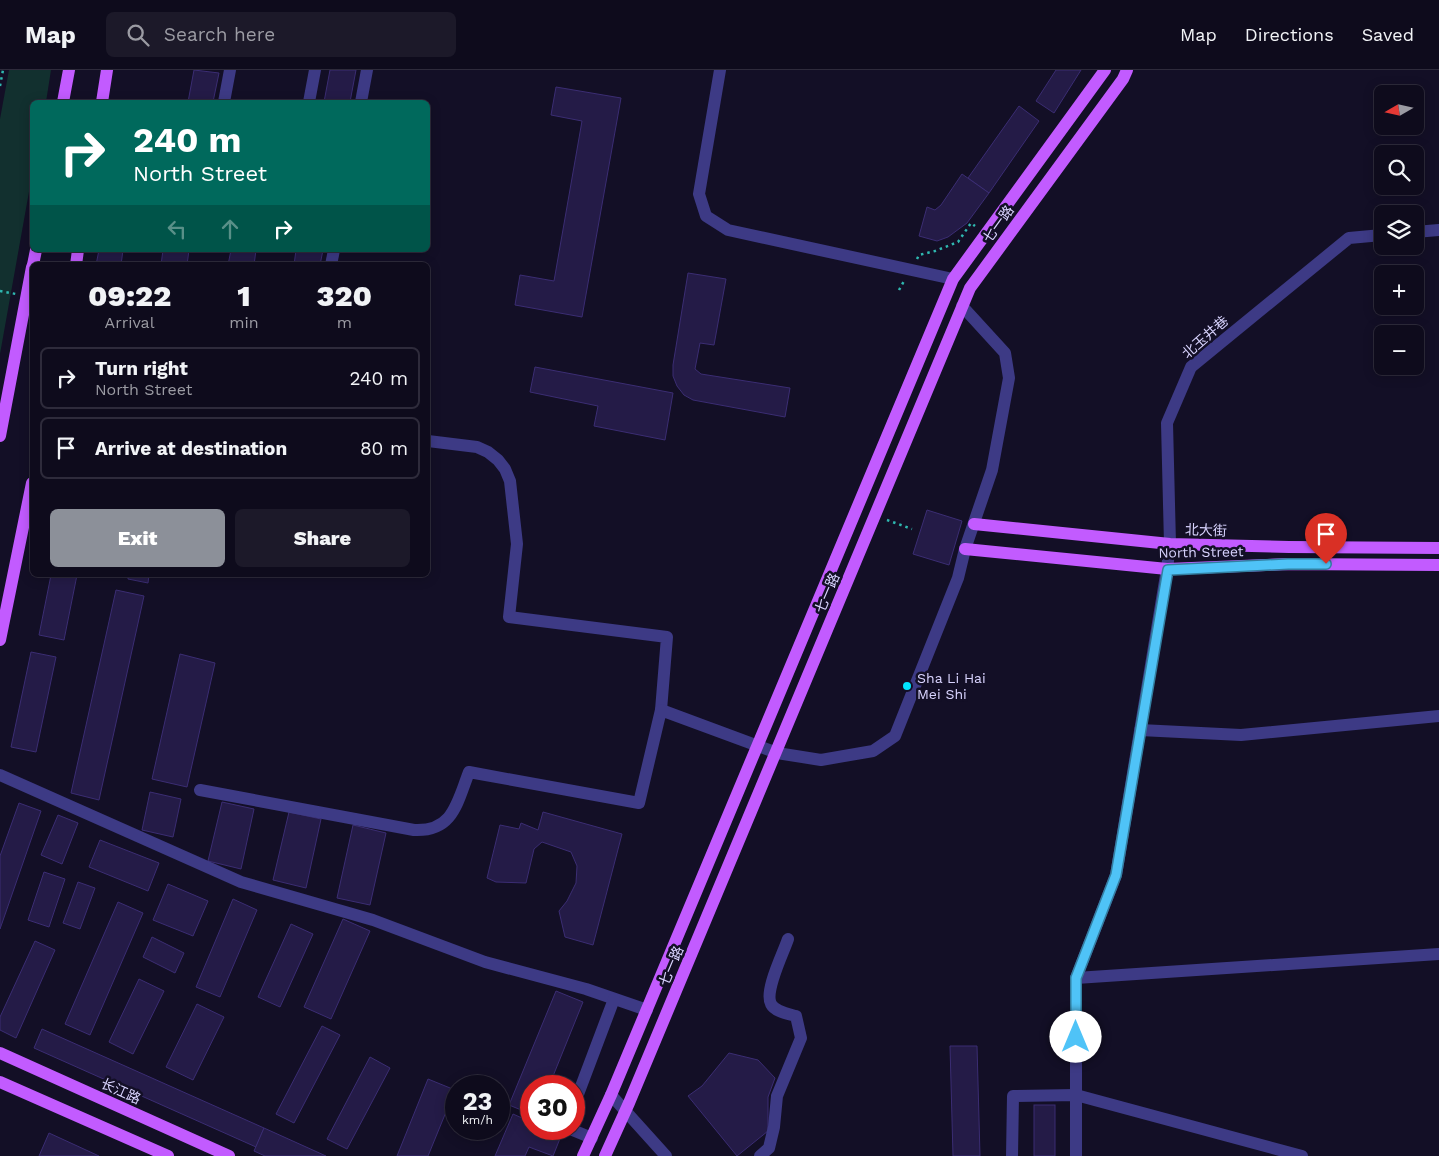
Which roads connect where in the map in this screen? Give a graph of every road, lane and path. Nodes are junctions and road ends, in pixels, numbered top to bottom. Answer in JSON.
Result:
{"nodes":[{"id":1,"x":3,"y":70,"type":"edge"},
{"id":2,"x":69,"y":70,"type":"edge"},
{"id":3,"x":107,"y":70,"type":"edge"},
{"id":4,"x":230,"y":70,"type":"edge"},
{"id":5,"x":315,"y":70,"type":"edge"},
{"id":6,"x":367,"y":70,"type":"edge"},
{"id":7,"x":720,"y":70,"type":"edge"},
{"id":8,"x":1105,"y":70,"type":"edge"},
{"id":9,"x":1127,"y":70,"type":"edge"},
{"id":10,"x":0,"y":86,"type":"edge"},
{"id":11,"x":63,"y":100,"type":"edge"},
{"id":12,"x":102,"y":100,"type":"edge"},
{"id":13,"x":224,"y":100,"type":"edge"},
{"id":14,"x":309,"y":100,"type":"edge"},
{"id":15,"x":361,"y":100,"type":"edge"},
{"id":16,"x":971,"y":223,"type":"dead end"},
{"id":17,"x":1439,"y":230,"type":"edge"},
{"id":18,"x":1424,"y":231,"type":"edge"},
{"id":19,"x":1374,"y":236,"type":"edge"},
{"id":20,"x":911,"y":270,"type":"junction"},
{"id":21,"x":952,"y":279,"type":"junction"},
{"id":22,"x":30,"y":281,"type":"edge"},
{"id":23,"x":899,"y":290,"type":"dead end"},
{"id":24,"x":962,"y":306,"type":"junction"},
{"id":25,"x":0,"y":436,"type":"edge"},
{"id":26,"x":430,"y":441,"type":"edge"},
{"id":27,"x":30,"y":493,"type":"edge"},
{"id":28,"x":875,"y":516,"type":"junction"},
{"id":29,"x":974,"y":524,"type":"junction"},
{"id":30,"x":912,"y":530,"type":"dead end"},
{"id":31,"x":1170,"y":544,"type":"junction"},
{"id":32,"x":1439,"y":548,"type":"edge"},
{"id":33,"x":965,"y":549,"type":"junction"},
{"id":34,"x":1439,"y":565,"type":"edge"},
{"id":35,"x":1168,"y":570,"type":"junction"},
{"id":36,"x":0,"y":640,"type":"edge"},
{"id":37,"x":661,"y":710,"type":"junction"},
{"id":38,"x":1439,"y":716,"type":"edge"},
{"id":39,"x":1140,"y":730,"type":"junction"},
{"id":40,"x":757,"y":746,"type":"junction"},
{"id":41,"x":777,"y":753,"type":"junction"},
{"id":42,"x":0,"y":775,"type":"edge"},
{"id":43,"x":200,"y":790,"type":"dead end"},
{"id":44,"x":788,"y":939,"type":"dead end"},
{"id":45,"x":1439,"y":954,"type":"edge"},
{"id":46,"x":1076,"y":978,"type":"junction"},
{"id":47,"x":614,"y":999,"type":"junction"},
{"id":48,"x":647,"y":1010,"type":"junction"},
{"id":49,"x":0,"y":1053,"type":"edge"},
{"id":50,"x":585,"y":1076,"type":"edge"},
{"id":51,"x":0,"y":1082,"type":"edge"},
{"id":52,"x":612,"y":1095,"type":"junction"},
{"id":53,"x":1076,"y":1095,"type":"junction"},
{"id":54,"x":626,"y":1111,"type":"junction"},
{"id":55,"x":585,"y":1135,"type":"edge"},
{"id":56,"x":592,"y":1138,"type":"junction"},
{"id":57,"x":168,"y":1156,"type":"edge"},
{"id":58,"x":229,"y":1156,"type":"edge"},
{"id":59,"x":584,"y":1156,"type":"edge"},
{"id":60,"x":605,"y":1156,"type":"edge"},
{"id":61,"x":666,"y":1156,"type":"edge"},
{"id":62,"x":760,"y":1156,"type":"edge"},
{"id":63,"x":1012,"y":1156,"type":"edge"},
{"id":64,"x":1076,"y":1156,"type":"edge"},
{"id":65,"x":1302,"y":1156,"type":"edge"}],
"edges":[{"from":1,"to":10,"type":"path"},
{"from":2,"to":11,"type":"main road"},
{"from":3,"to":12,"type":"main road"},
{"from":4,"to":13,"type":"street"},
{"from":5,"to":14,"type":"street"},
{"from":6,"to":15,"type":"street"},
{"from":7,"to":20,"type":"street"},
{"from":8,"to":21,"type":"main road","name":"七一路"},
{"from":9,"to":24,"type":"main road","name":"七一路"},
{"from":16,"to":20,"type":"path"},
{"from":17,"to":18,"type":"street"},
{"from":19,"to":31,"type":"street","name":"北玉井巷"},
{"from":20,"to":21,"type":"street"},
{"from":20,"to":23,"type":"path"},
{"from":21,"to":40,"type":"main road","name":"七一路"},
{"from":22,"to":25,"type":"main road"},
{"from":24,"to":28,"type":"main road","name":"七一路"},
{"from":24,"to":29,"type":"street"},
{"from":26,"to":37,"type":"street"},
{"from":27,"to":36,"type":"main road"},
{"from":28,"to":30,"type":"path"},
{"from":28,"to":41,"type":"main road","name":"七一路"},
{"from":29,"to":31,"type":"main road","name":"北大街"},
{"from":29,"to":33,"type":"street"},
{"from":31,"to":32,"type":"main road","name":"北大街"},
{"from":31,"to":35,"type":"street","name":"北玉井巷"},
{"from":33,"to":35,"type":"main road","name":"North Street"},
{"from":33,"to":41,"type":"street"},
{"from":34,"to":35,"type":"main road","name":"North Street"},
{"from":35,"to":39,"type":"street","name":"北玉井巷"},
{"from":37,"to":40,"type":"street"},
{"from":37,"to":43,"type":"street"},
{"from":38,"to":39,"type":"street"},
{"from":39,"to":46,"type":"street","name":"北玉井巷"},
{"from":40,"to":41,"type":"street"},
{"from":40,"to":48,"type":"main road","name":"七一路"},
{"from":41,"to":54,"type":"main road","name":"七一路"},
{"from":42,"to":47,"type":"street"},
{"from":44,"to":62,"type":"street"},
{"from":45,"to":46,"type":"street"},
{"from":46,"to":53,"type":"street"},
{"from":47,"to":48,"type":"street"},
{"from":47,"to":50,"type":"street"},
{"from":48,"to":52,"type":"main road","name":"七一路"},
{"from":49,"to":58,"type":"main road","name":"长江路"},
{"from":51,"to":57,"type":"main road"},
{"from":52,"to":54,"type":"street"},
{"from":52,"to":56,"type":"main road","name":"七一路"},
{"from":53,"to":63,"type":"street"},
{"from":53,"to":64,"type":"street"},
{"from":53,"to":65,"type":"street"},
{"from":54,"to":60,"type":"main road","name":"七一路"},
{"from":54,"to":61,"type":"street"},
{"from":55,"to":56,"type":"street"},
{"from":56,"to":59,"type":"main road","name":"七一路"}]}
